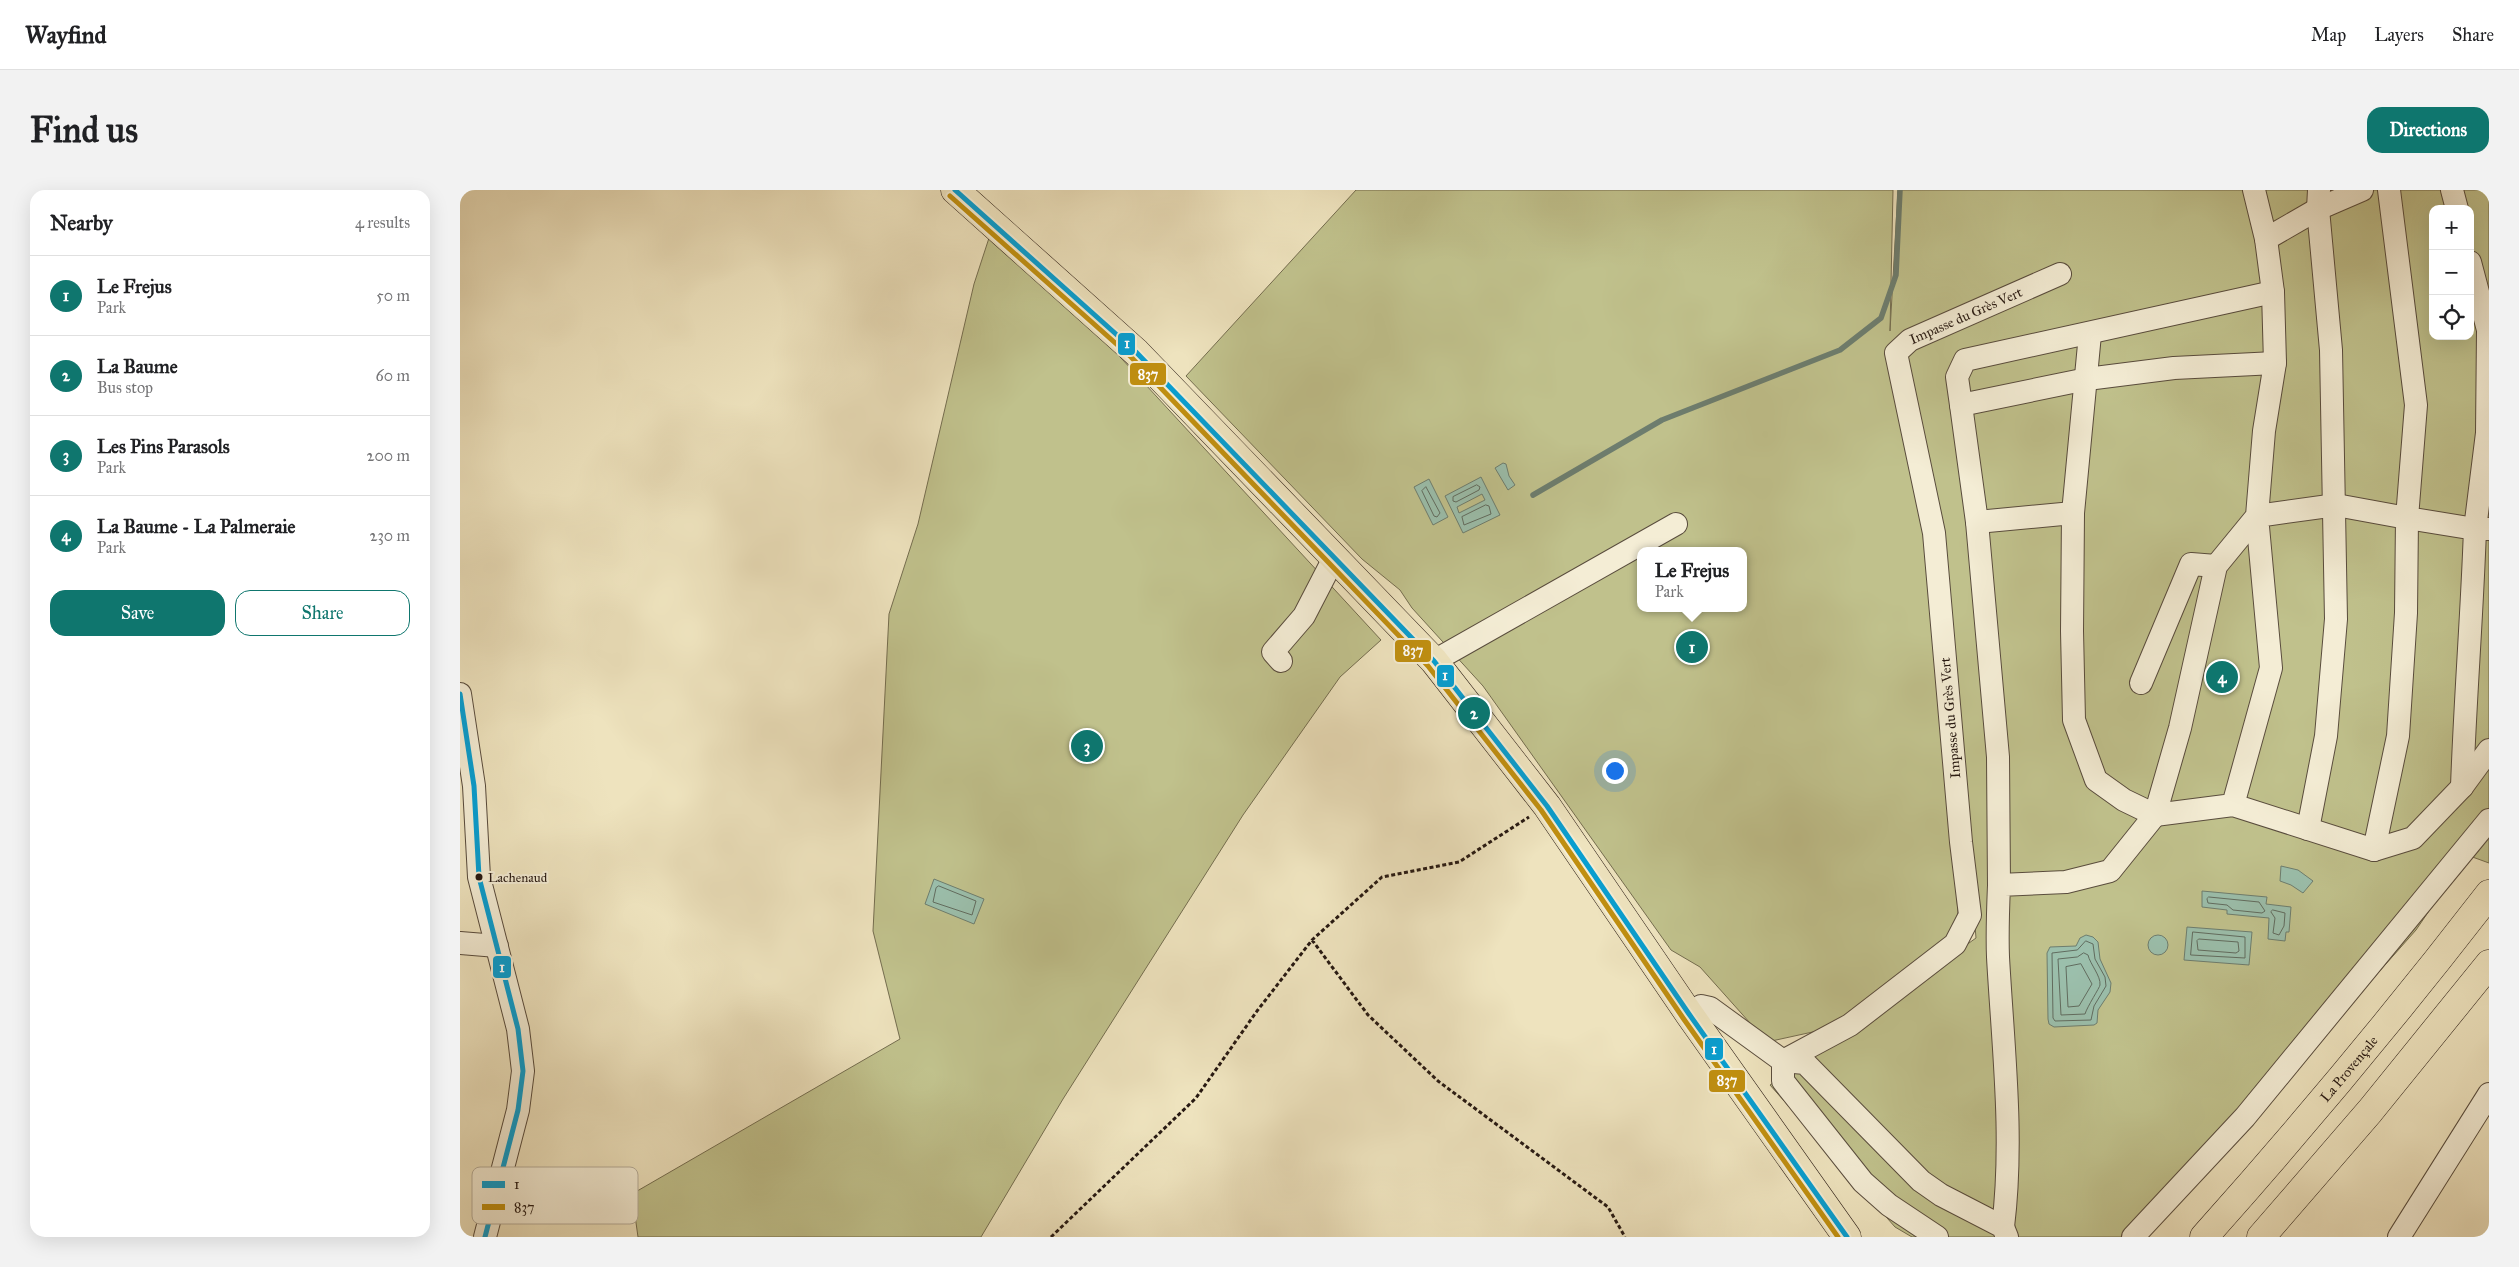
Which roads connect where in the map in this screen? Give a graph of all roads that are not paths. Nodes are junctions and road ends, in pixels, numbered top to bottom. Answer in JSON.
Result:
{"nodes":[{"id":1,"x":955,"y":190,"type":"edge"},
{"id":2,"x":2254,"y":190,"type":"edge"},
{"id":3,"x":2362,"y":190,"type":"edge"},
{"id":4,"x":2388,"y":190,"type":"edge"},
{"id":5,"x":2452,"y":190,"type":"edge"},
{"id":6,"x":2318,"y":200,"type":"edge"},
{"id":7,"x":2456,"y":205,"type":"edge"},
{"id":8,"x":2266,"y":239,"type":"junction"},
{"id":9,"x":2060,"y":274,"type":"dead end"},
{"id":10,"x":2474,"y":277,"type":"edge"},
{"id":11,"x":2273,"y":292,"type":"junction"},
{"id":12,"x":2090,"y":334,"type":"junction"},
{"id":13,"x":2275,"y":363,"type":"junction"},
{"id":14,"x":2087,"y":379,"type":"junction"},
{"id":15,"x":1961,"y":405,"type":"junction"},
{"id":16,"x":2336,"y":505,"type":"junction"},
{"id":17,"x":2073,"y":513,"type":"junction"},
{"id":18,"x":2257,"y":516,"type":"junction"},
{"id":19,"x":2407,"y":518,"type":"junction"},
{"id":20,"x":1977,"y":522,"type":"junction"},
{"id":21,"x":1676,"y":524,"type":"dead end"},
{"id":22,"x":2482,"y":529,"type":"edge"},
{"id":23,"x":1335,"y":556,"type":"junction"},
{"id":24,"x":2216,"y":566,"type":"junction"},
{"id":25,"x":1281,"y":661,"type":"dead end"},
{"id":26,"x":1434,"y":661,"type":"junction"},
{"id":27,"x":2141,"y":683,"type":"dead end"},
{"id":28,"x":460,"y":694,"type":"edge"},
{"id":29,"x":2489,"y":750,"type":"edge"},
{"id":30,"x":2462,"y":787,"type":"junction"},
{"id":31,"x":2233,"y":805,"type":"junction"},
{"id":32,"x":2156,"y":815,"type":"junction"},
{"id":33,"x":2489,"y":820,"type":"edge"},
{"id":34,"x":2308,"y":829,"type":"junction"},
{"id":35,"x":2374,"y":850,"type":"junction"},
{"id":36,"x":1999,"y":885,"type":"junction"},
{"id":37,"x":2489,"y":894,"type":"edge"},
{"id":38,"x":460,"y":943,"type":"edge"},
{"id":39,"x":497,"y":946,"type":"junction"},
{"id":40,"x":2489,"y":964,"type":"edge"},
{"id":41,"x":1689,"y":1014,"type":"junction"},
{"id":42,"x":1783,"y":1061,"type":"junction"},
{"id":43,"x":2489,"y":1094,"type":"edge"},
{"id":44,"x":503,"y":1167,"type":"edge"},
{"id":45,"x":488,"y":1224,"type":"edge"},
{"id":46,"x":2005,"y":1232,"type":"edge"},
{"id":47,"x":485,"y":1237,"type":"edge"},
{"id":48,"x":1847,"y":1237,"type":"edge"},
{"id":49,"x":1936,"y":1237,"type":"edge"},
{"id":50,"x":2133,"y":1237,"type":"edge"},
{"id":51,"x":2204,"y":1237,"type":"edge"},
{"id":52,"x":2261,"y":1237,"type":"edge"},
{"id":53,"x":2399,"y":1237,"type":"edge"}],
"edges":[{"from":1,"to":23,"type":"main road"},
{"from":2,"to":8,"type":"street"},
{"from":3,"to":6,"type":"street"},
{"from":4,"to":19,"type":"street"},
{"from":5,"to":7,"type":"street"},
{"from":6,"to":8,"type":"street"},
{"from":6,"to":16,"type":"street"},
{"from":8,"to":11,"type":"street"},
{"from":9,"to":42,"type":"street","name":"Impasse du Grès Vert"},
{"from":10,"to":22,"type":"street"},
{"from":11,"to":12,"type":"street"},
{"from":11,"to":13,"type":"street"},
{"from":12,"to":14,"type":"street"},
{"from":12,"to":15,"type":"street"},
{"from":13,"to":14,"type":"street"},
{"from":13,"to":18,"type":"street"},
{"from":14,"to":15,"type":"street"},
{"from":14,"to":17,"type":"street"},
{"from":15,"to":20,"type":"street"},
{"from":16,"to":18,"type":"street"},
{"from":16,"to":19,"type":"street"},
{"from":16,"to":34,"type":"street"},
{"from":17,"to":20,"type":"street"},
{"from":17,"to":32,"type":"street"},
{"from":18,"to":24,"type":"street"},
{"from":18,"to":31,"type":"street"},
{"from":19,"to":22,"type":"street"},
{"from":19,"to":35,"type":"street"},
{"from":20,"to":36,"type":"street"},
{"from":21,"to":26,"type":"street"},
{"from":22,"to":30,"type":"street"},
{"from":23,"to":25,"type":"street"},
{"from":23,"to":26,"type":"main road"},
{"from":24,"to":27,"type":"street"},
{"from":24,"to":32,"type":"street"},
{"from":26,"to":41,"type":"main road"},
{"from":28,"to":39,"type":"street"},
{"from":29,"to":30,"type":"street"},
{"from":30,"to":35,"type":"street"},
{"from":31,"to":32,"type":"street"},
{"from":31,"to":34,"type":"street"},
{"from":32,"to":36,"type":"street"},
{"from":33,"to":50,"type":"street"},
{"from":34,"to":35,"type":"street"},
{"from":36,"to":46,"type":"street"},
{"from":37,"to":51,"type":"main road","name":"La Provençale"},
{"from":38,"to":39,"type":"street"},
{"from":39,"to":44,"type":"street"},
{"from":40,"to":52,"type":"main road"},
{"from":41,"to":42,"type":"street"},
{"from":41,"to":48,"type":"main road"},
{"from":42,"to":46,"type":"street"},
{"from":42,"to":49,"type":"street"},
{"from":43,"to":53,"type":"street"},
{"from":45,"to":47,"type":"street"}]}
